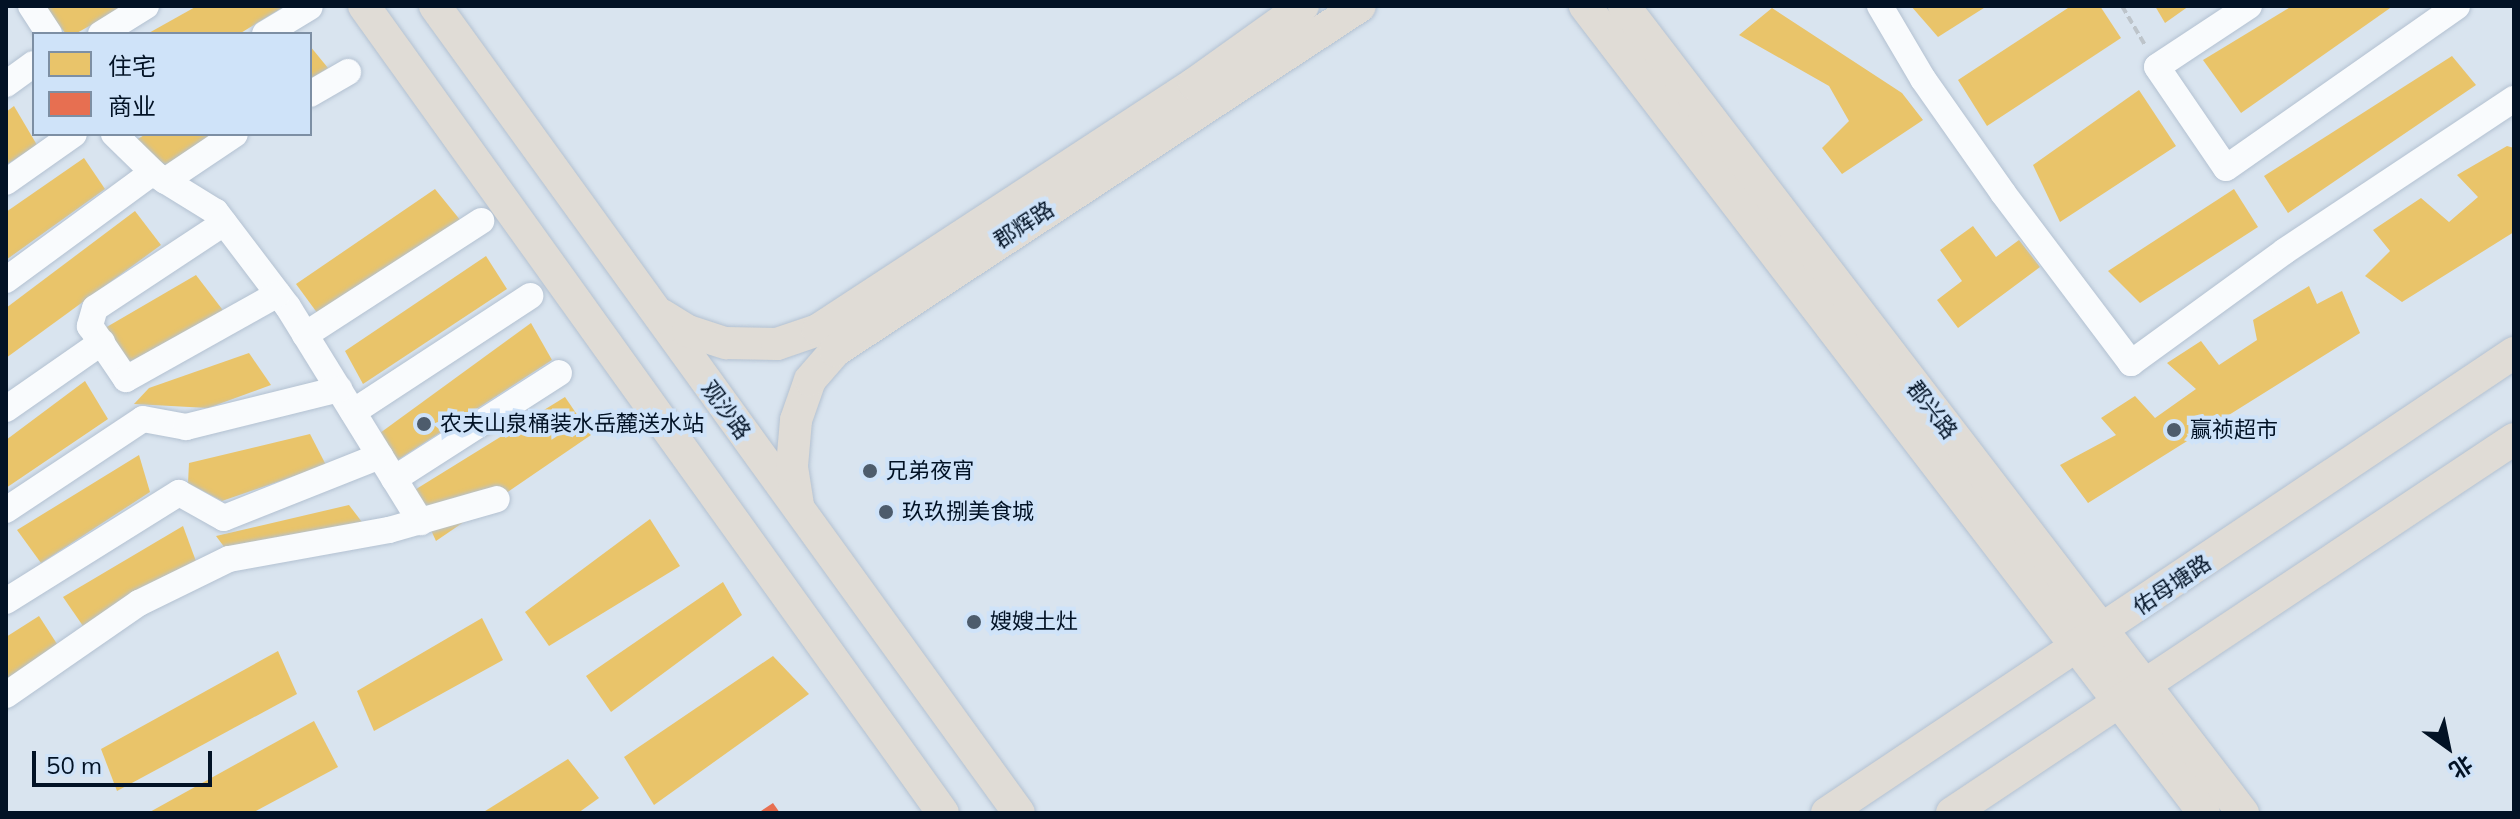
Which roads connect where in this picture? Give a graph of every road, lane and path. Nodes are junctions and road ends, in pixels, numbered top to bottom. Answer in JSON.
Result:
{"nodes":[{"id":1,"x":31,"y":6,"type":"edge"},
{"id":2,"x":146,"y":6,"type":"edge"},
{"id":3,"x":364,"y":6,"type":"edge"},
{"id":4,"x":435,"y":6,"type":"edge"},
{"id":5,"x":1303,"y":6,"type":"edge"},
{"id":6,"x":1360,"y":6,"type":"edge"},
{"id":7,"x":1585,"y":6,"type":"edge"},
{"id":8,"x":1624,"y":6,"type":"edge"},
{"id":9,"x":1880,"y":6,"type":"edge"},
{"id":10,"x":2122,"y":6,"type":"edge"},
{"id":11,"x":2249,"y":6,"type":"edge"},
{"id":12,"x":2457,"y":6,"type":"edge"},
{"id":13,"x":310,"y":7,"type":"edge"},
{"id":14,"x":48,"y":32,"type":"edge"},
{"id":15,"x":104,"y":32,"type":"edge"},
{"id":16,"x":268,"y":32,"type":"edge"},
{"id":17,"x":32,"y":65,"type":"edge"},
{"id":18,"x":2157,"y":67,"type":"junction"},
{"id":19,"x":348,"y":72,"type":"dead end"},
{"id":20,"x":6,"y":84,"type":"edge"},
{"id":21,"x":312,"y":93,"type":"edge"},
{"id":22,"x":2514,"y":99,"type":"edge"},
{"id":23,"x":71,"y":136,"type":"edge"},
{"id":24,"x":117,"y":136,"type":"edge"},
{"id":25,"x":231,"y":136,"type":"edge"},
{"id":26,"x":159,"y":177,"type":"junction"},
{"id":27,"x":6,"y":182,"type":"edge"},
{"id":28,"x":481,"y":221,"type":"dead end"},
{"id":29,"x":224,"y":223,"type":"junction"},
{"id":30,"x":6,"y":280,"type":"edge"},
{"id":31,"x":278,"y":294,"type":"junction"},
{"id":32,"x":530,"y":296,"type":"dead end"},
{"id":33,"x":649,"y":306,"type":"junction"},
{"id":34,"x":305,"y":335,"type":"junction"},
{"id":35,"x":102,"y":342,"type":"junction"},
{"id":36,"x":2514,"y":353,"type":"edge"},
{"id":37,"x":559,"y":373,"type":"dead end"},
{"id":38,"x":339,"y":389,"type":"junction"},
{"id":39,"x":6,"y":409,"type":"edge"},
{"id":40,"x":353,"y":412,"type":"junction"},
{"id":41,"x":2514,"y":439,"type":"edge"},
{"id":42,"x":380,"y":456,"type":"junction"},
{"id":43,"x":394,"y":479,"type":"junction"},
{"id":44,"x":497,"y":499,"type":"dead end"},
{"id":45,"x":6,"y":510,"type":"edge"},
{"id":46,"x":800,"y":512,"type":"junction"},
{"id":47,"x":421,"y":522,"type":"junction"},
{"id":48,"x":6,"y":601,"type":"edge"},
{"id":49,"x":2091,"y":640,"type":"junction"},
{"id":50,"x":2131,"y":693,"type":"junction"},
{"id":51,"x":6,"y":695,"type":"edge"},
{"id":52,"x":943,"y":813,"type":"edge"},
{"id":53,"x":1019,"y":813,"type":"edge"},
{"id":54,"x":1827,"y":813,"type":"edge"},
{"id":55,"x":1952,"y":813,"type":"edge"},
{"id":56,"x":2204,"y":813,"type":"edge"},
{"id":57,"x":2243,"y":813,"type":"edge"}],
"edges":[{"from":1,"to":14,"type":"street"},
{"from":2,"to":15,"type":"street"},
{"from":3,"to":52,"type":"main road"},
{"from":4,"to":33,"type":"main road","name":"观沙路"},
{"from":5,"to":33,"type":"main road","name":"郡辉路"},
{"from":6,"to":46,"type":"main road","name":"郡辉路"},
{"from":7,"to":49,"type":"main road","name":"郡兴路"},
{"from":8,"to":49,"type":"main road","name":"郡兴路"},
{"from":9,"to":22,"type":"street"},
{"from":10,"to":18,"type":"path"},
{"from":11,"to":18,"type":"street"},
{"from":12,"to":18,"type":"street"},
{"from":13,"to":16,"type":"street"},
{"from":17,"to":20,"type":"street"},
{"from":19,"to":21,"type":"street"},
{"from":23,"to":27,"type":"street"},
{"from":24,"to":26,"type":"street"},
{"from":25,"to":26,"type":"street"},
{"from":26,"to":29,"type":"street"},
{"from":26,"to":30,"type":"street"},
{"from":28,"to":34,"type":"street"},
{"from":29,"to":31,"type":"street"},
{"from":29,"to":35,"type":"street"},
{"from":31,"to":34,"type":"street"},
{"from":31,"to":35,"type":"street"},
{"from":32,"to":40,"type":"street"},
{"from":33,"to":46,"type":"main road","name":"观沙路"},
{"from":34,"to":38,"type":"street"},
{"from":35,"to":39,"type":"street"},
{"from":36,"to":49,"type":"main road","name":"佑母塘路"},
{"from":37,"to":43,"type":"street"},
{"from":38,"to":40,"type":"street"},
{"from":38,"to":45,"type":"street"},
{"from":40,"to":42,"type":"street"},
{"from":41,"to":50,"type":"main road"},
{"from":42,"to":43,"type":"street"},
{"from":42,"to":48,"type":"street"},
{"from":43,"to":47,"type":"street"},
{"from":44,"to":47,"type":"street"},
{"from":46,"to":53,"type":"main road","name":"观沙路"},
{"from":47,"to":51,"type":"street"},
{"from":49,"to":50,"type":"main road","name":"郡兴路"},
{"from":49,"to":54,"type":"main road","name":"佑母塘路"},
{"from":50,"to":55,"type":"main road"},
{"from":50,"to":56,"type":"main road","name":"郡兴路"},
{"from":50,"to":57,"type":"main road","name":"郡兴路"}]}
